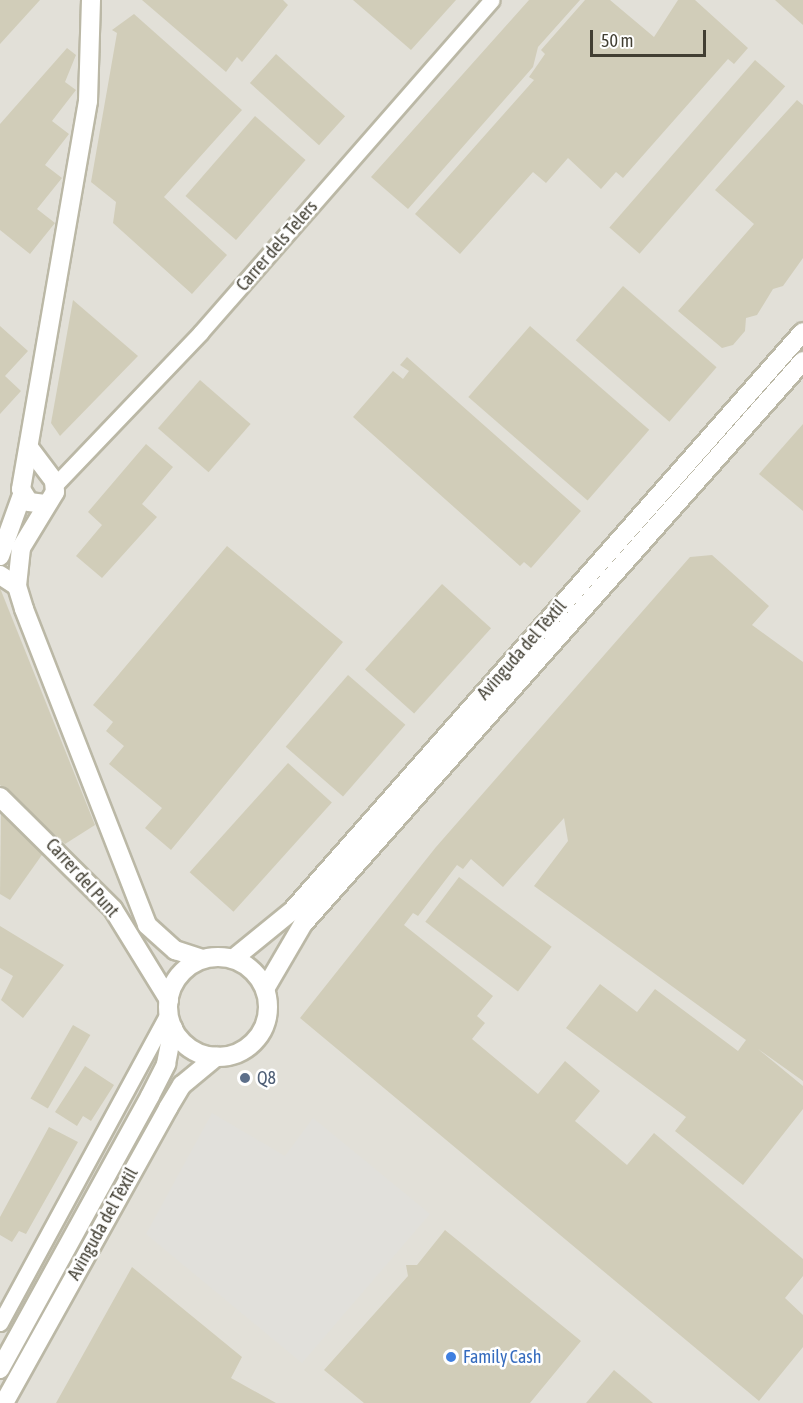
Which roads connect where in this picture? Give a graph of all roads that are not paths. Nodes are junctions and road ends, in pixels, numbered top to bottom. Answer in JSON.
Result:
{"nodes":[{"id":1,"x":90,"y":0,"type":"edge"},
{"id":2,"x":492,"y":0,"type":"edge"},
{"id":3,"x":803,"y":332,"type":"edge"},
{"id":4,"x":803,"y":361,"type":"edge"},
{"id":5,"x":30,"y":449,"type":"junction"},
{"id":6,"x":50,"y":479,"type":"junction"},
{"id":7,"x":23,"y":486,"type":"junction"},
{"id":8,"x":45,"y":504,"type":"junction"},
{"id":9,"x":0,"y":556,"type":"edge"},
{"id":10,"x":0,"y":574,"type":"edge"},
{"id":11,"x":17,"y":586,"type":"junction"},
{"id":12,"x":0,"y":796,"type":"edge"},
{"id":13,"x":203,"y":959,"type":"junction"},
{"id":14,"x":233,"y":959,"type":"junction"},
{"id":15,"x":265,"y":989,"type":"junction"},
{"id":16,"x":170,"y":1014,"type":"junction"},
{"id":17,"x":217,"y":1056,"type":"junction"},
{"id":18,"x":0,"y":1323,"type":"edge"},
{"id":19,"x":0,"y":1370,"type":"edge"},
{"id":20,"x":4,"y":1403,"type":"edge"}],
"edges":[{"from":1,"to":5,"type":"street"},
{"from":2,"to":6,"type":"street","name":"Carrer dels Telers"},
{"from":3,"to":14,"type":"street","name":"Avinguda del Tèxtil"},
{"from":4,"to":15,"type":"street","name":"Avinguda del Tèxtil"},
{"from":5,"to":6,"type":"street"},
{"from":5,"to":7,"type":"street"},
{"from":6,"to":7,"type":"street"},
{"from":6,"to":8,"type":"street"},
{"from":7,"to":8,"type":"street"},
{"from":7,"to":9,"type":"street"},
{"from":8,"to":11,"type":"street"},
{"from":10,"to":11,"type":"street"},
{"from":11,"to":13,"type":"street"},
{"from":12,"to":16,"type":"street","name":"Carrer del Punt"},
{"from":13,"to":14,"type":"street"},
{"from":13,"to":16,"type":"street"},
{"from":14,"to":15,"type":"street"},
{"from":15,"to":17,"type":"street"},
{"from":16,"to":17,"type":"street"},
{"from":16,"to":18,"type":"street"},
{"from":16,"to":19,"type":"street","name":"Avinguda del Tèxtil"},
{"from":17,"to":20,"type":"street","name":"Avinguda del Tèxtil"}]}
